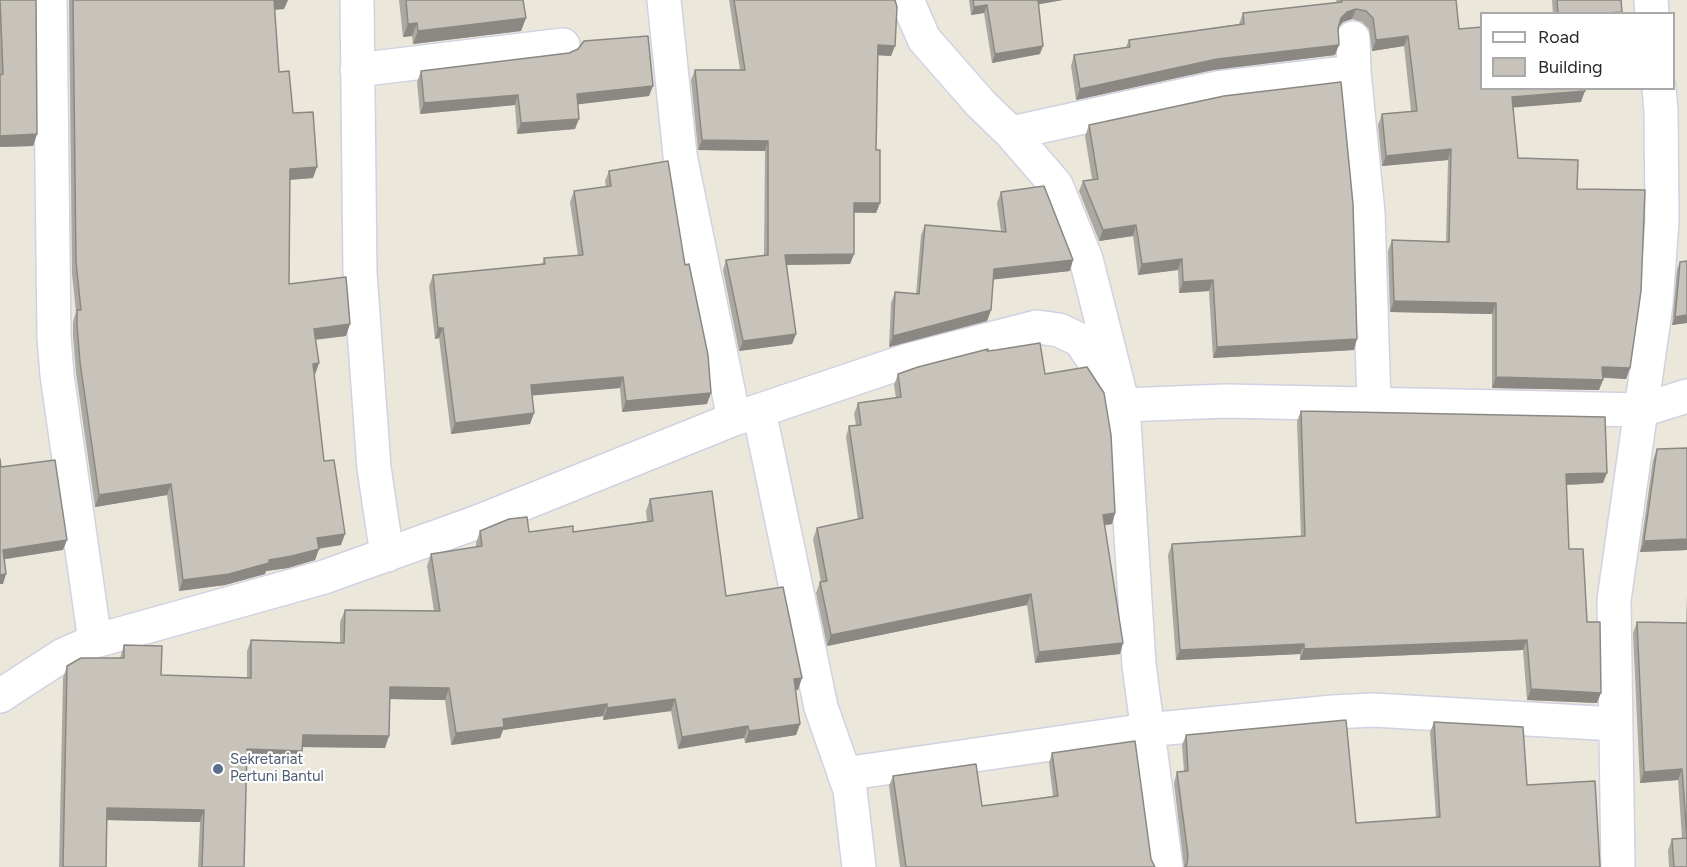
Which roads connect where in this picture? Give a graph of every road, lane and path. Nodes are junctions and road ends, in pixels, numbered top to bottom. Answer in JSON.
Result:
{"nodes":[{"id":1,"x":50,"y":0,"type":"edge"},
{"id":2,"x":357,"y":0,"type":"edge"},
{"id":3,"x":664,"y":0,"type":"edge"},
{"id":4,"x":907,"y":0,"type":"edge"},
{"id":5,"x":1353,"y":38,"type":"dead end"},
{"id":6,"x":562,"y":45,"type":"dead end"},
{"id":7,"x":357,"y":70,"type":"junction"},
{"id":8,"x":1354,"y":72,"type":"junction"},
{"id":9,"x":1659,"y":90,"type":"edge"},
{"id":10,"x":1011,"y":133,"type":"junction"},
{"id":11,"x":1687,"y":396,"type":"edge"},
{"id":12,"x":1374,"y":404,"type":"junction"},
{"id":13,"x":1122,"y":405,"type":"junction"},
{"id":14,"x":1642,"y":410,"type":"junction"},
{"id":15,"x":746,"y":415,"type":"junction"},
{"id":16,"x":387,"y":555,"type":"junction"},
{"id":17,"x":95,"y":640,"type":"junction"},
{"id":18,"x":0,"y":696,"type":"edge"},
{"id":19,"x":1615,"y":724,"type":"junction"},
{"id":20,"x":1147,"y":730,"type":"junction"},
{"id":21,"x":844,"y":774,"type":"junction"},
{"id":22,"x":859,"y":867,"type":"edge"},
{"id":23,"x":1166,"y":867,"type":"edge"},
{"id":24,"x":1618,"y":867,"type":"edge"}],
"edges":[{"from":1,"to":17,"type":"street"},
{"from":2,"to":7,"type":"street"},
{"from":3,"to":15,"type":"street"},
{"from":4,"to":10,"type":"street"},
{"from":5,"to":8,"type":"street"},
{"from":6,"to":7,"type":"street"},
{"from":7,"to":16,"type":"street"},
{"from":8,"to":10,"type":"street"},
{"from":8,"to":12,"type":"street"},
{"from":9,"to":14,"type":"street"},
{"from":10,"to":13,"type":"street"},
{"from":11,"to":14,"type":"street"},
{"from":12,"to":13,"type":"street"},
{"from":12,"to":14,"type":"street"},
{"from":13,"to":15,"type":"street"},
{"from":13,"to":20,"type":"street"},
{"from":14,"to":19,"type":"street"},
{"from":15,"to":16,"type":"street"},
{"from":15,"to":21,"type":"street"},
{"from":16,"to":17,"type":"street"},
{"from":17,"to":18,"type":"street"},
{"from":19,"to":20,"type":"street"},
{"from":19,"to":24,"type":"street"},
{"from":20,"to":21,"type":"street"},
{"from":20,"to":23,"type":"street"},
{"from":21,"to":22,"type":"street"}]}
